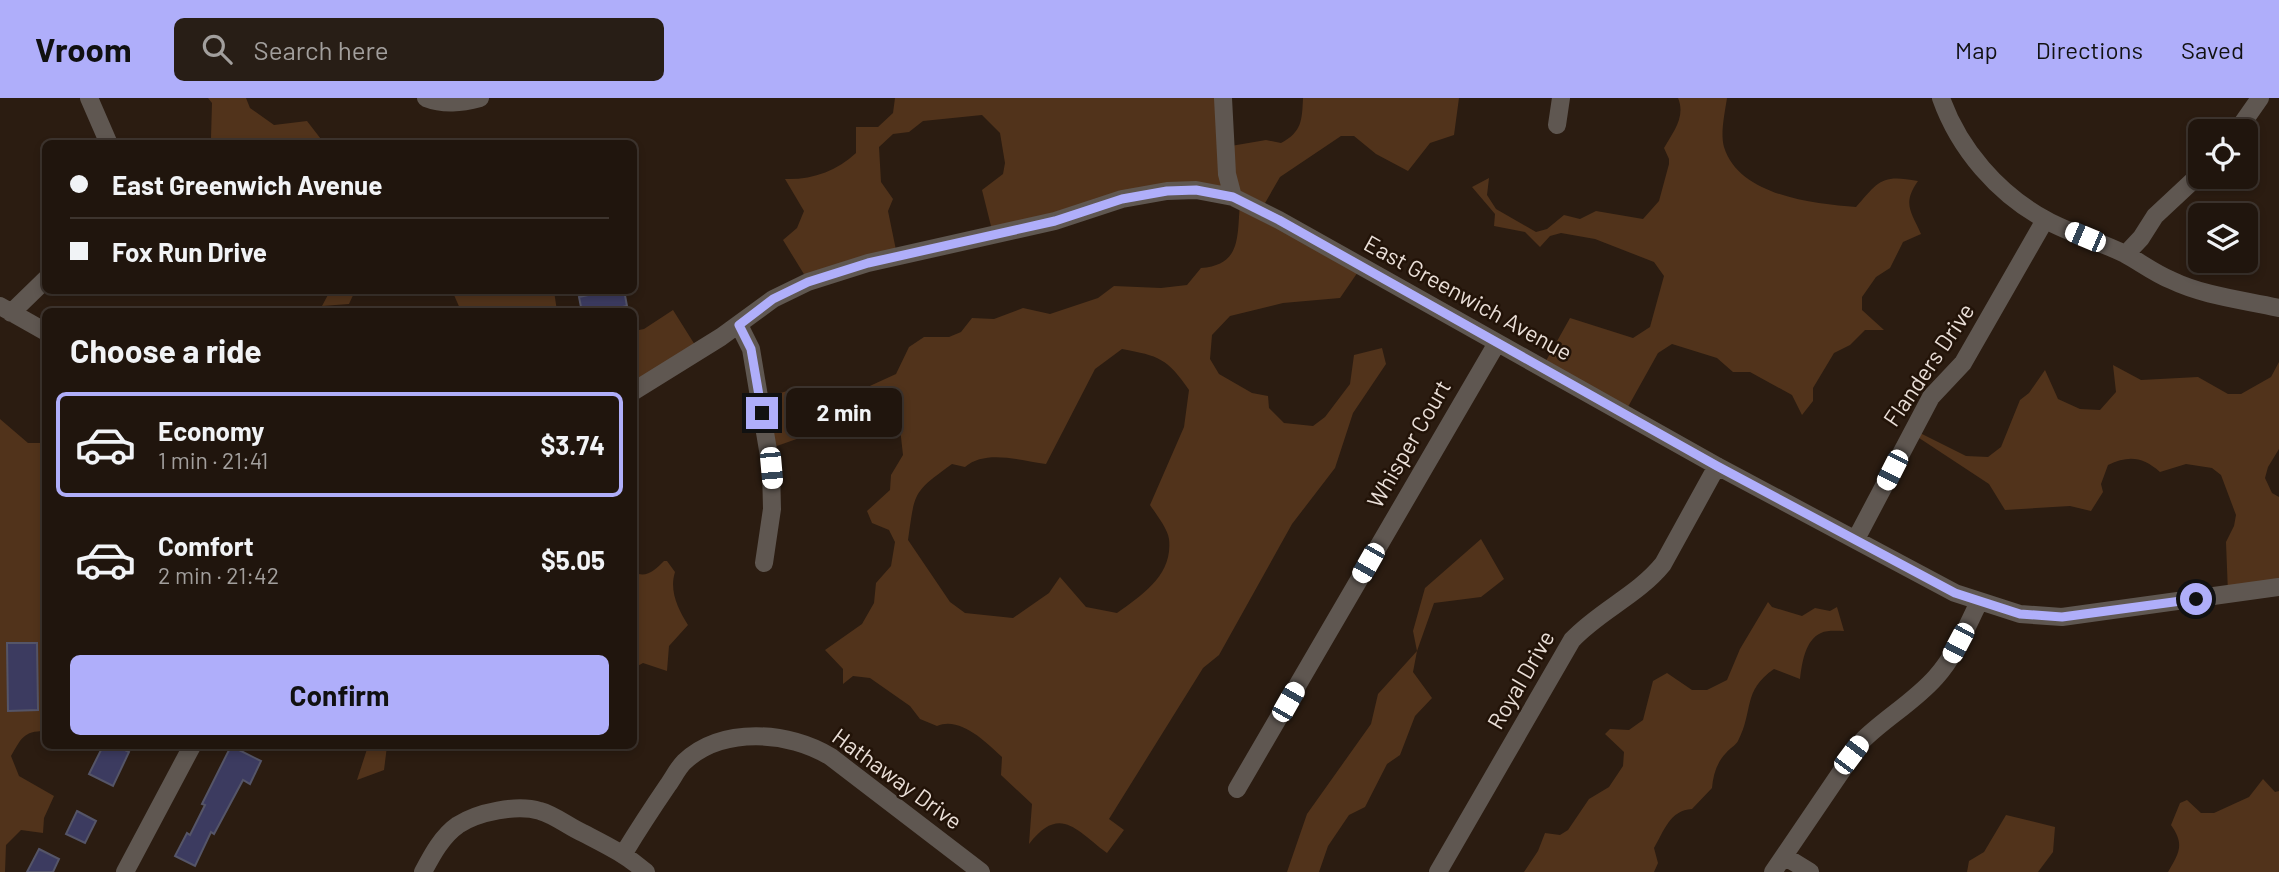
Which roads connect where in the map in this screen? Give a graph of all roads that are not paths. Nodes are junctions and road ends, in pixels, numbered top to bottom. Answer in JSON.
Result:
{"nodes":[{"id":1,"x":89,"y":98,"type":"edge"},
{"id":2,"x":426,"y":98,"type":"edge"},
{"id":3,"x":480,"y":98,"type":"edge"},
{"id":4,"x":1223,"y":98,"type":"edge"},
{"id":5,"x":1561,"y":98,"type":"edge"},
{"id":6,"x":1941,"y":98,"type":"edge"},
{"id":7,"x":2260,"y":98,"type":"edge"},
{"id":8,"x":2245,"y":119,"type":"edge"},
{"id":9,"x":1557,"y":125,"type":"dead end"},
{"id":10,"x":107,"y":140,"type":"edge"},
{"id":11,"x":2188,"y":185,"type":"edge"},
{"id":12,"x":1233,"y":197,"type":"junction"},
{"id":13,"x":2045,"y":220,"type":"junction"},
{"id":14,"x":2126,"y":254,"type":"junction"},
{"id":15,"x":42,"y":282,"type":"edge"},
{"id":16,"x":2279,"y":307,"type":"edge"},
{"id":17,"x":6,"y":310,"type":"edge"},
{"id":18,"x":739,"y":325,"type":"junction"},
{"id":19,"x":42,"y":330,"type":"edge"},
{"id":20,"x":1497,"y":343,"type":"junction"},
{"id":21,"x":637,"y":389,"type":"edge"},
{"id":22,"x":1717,"y":466,"type":"junction"},
{"id":23,"x":1856,"y":539,"type":"junction"},
{"id":24,"x":764,"y":563,"type":"dead end"},
{"id":25,"x":2279,"y":587,"type":"edge"},
{"id":26,"x":1979,"y":603,"type":"junction"},
{"id":27,"x":190,"y":749,"type":"edge"},
{"id":28,"x":1237,"y":789,"type":"dead end"},
{"id":29,"x":624,"y":853,"type":"junction"},
{"id":30,"x":1784,"y":856,"type":"junction"},
{"id":31,"x":125,"y":872,"type":"edge"},
{"id":32,"x":423,"y":872,"type":"edge"},
{"id":33,"x":646,"y":872,"type":"edge"},
{"id":34,"x":981,"y":872,"type":"edge"},
{"id":35,"x":1438,"y":872,"type":"edge"},
{"id":36,"x":1773,"y":872,"type":"edge"},
{"id":37,"x":1810,"y":872,"type":"edge"}],
"edges":[{"from":1,"to":10,"type":"street"},
{"from":2,"to":3,"type":"street"},
{"from":4,"to":12,"type":"street"},
{"from":5,"to":9,"type":"street"},
{"from":6,"to":13,"type":"street"},
{"from":7,"to":8,"type":"street"},
{"from":11,"to":14,"type":"street"},
{"from":12,"to":18,"type":"street","name":"East Greenwich Avenue"},
{"from":12,"to":20,"type":"street","name":"East Greenwich Avenue"},
{"from":13,"to":14,"type":"street"},
{"from":13,"to":23,"type":"street","name":"Flanders Drive"},
{"from":14,"to":16,"type":"street"},
{"from":15,"to":17,"type":"street"},
{"from":17,"to":19,"type":"street"},
{"from":18,"to":21,"type":"street","name":"East Greenwich Avenue"},
{"from":18,"to":24,"type":"street"},
{"from":20,"to":22,"type":"street","name":"East Greenwich Avenue"},
{"from":20,"to":28,"type":"street","name":"Whisper Court"},
{"from":22,"to":23,"type":"street","name":"East Greenwich Avenue"},
{"from":22,"to":35,"type":"street","name":"Royal Drive"},
{"from":23,"to":26,"type":"street","name":"East Greenwich Avenue"},
{"from":25,"to":26,"type":"street","name":"East Greenwich Avenue"},
{"from":26,"to":30,"type":"street"},
{"from":27,"to":31,"type":"street"},
{"from":29,"to":32,"type":"street"},
{"from":29,"to":33,"type":"street"},
{"from":29,"to":34,"type":"street","name":"Hathaway Drive"},
{"from":30,"to":36,"type":"street"},
{"from":30,"to":37,"type":"street"}]}
